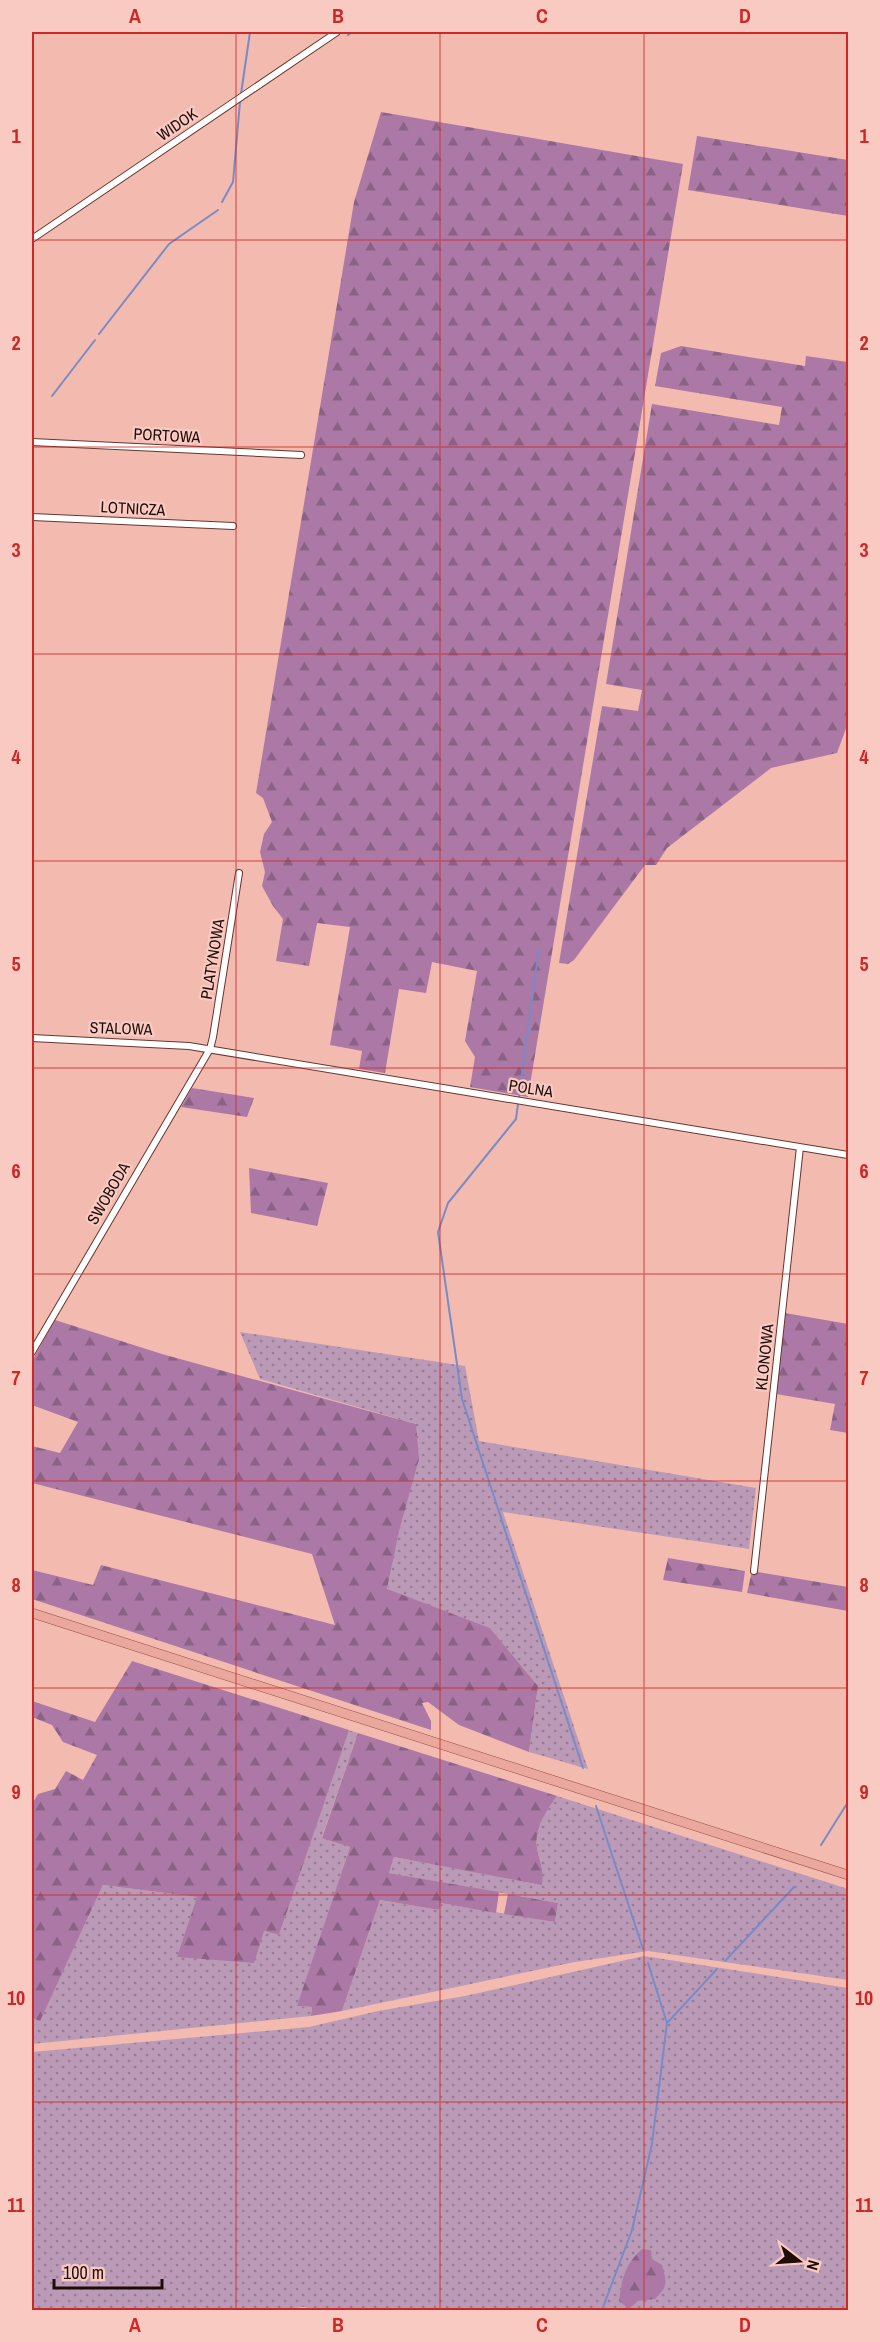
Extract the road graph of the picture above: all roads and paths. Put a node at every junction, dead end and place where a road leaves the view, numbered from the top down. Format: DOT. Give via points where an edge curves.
graph roads {
  1 [pos="337,32"];
  2 [pos="32,239"];
  3 [pos="32,442"];
  4 [pos="301,454"];
  5 [pos="32,517"];
  6 [pos="233,526"];
  7 [pos="239,873"];
  8 [pos="32,1038"];
  9 [pos="210,1049"];
  10 [pos="800,1147"];
  11 [pos="849,1155"];
  12 [pos="32,1352"];
  13 [pos="754,1571"];
  14 [pos="32,1613"];
  15 [pos="849,1875"];
  1 -- 2 [label="street, WIDOK"];
  3 -- 4 [label="street, PORTOWA"];
  5 -- 6 [label="street, LOTNICZA"];
  7 -- 9 [label="street, PLATYNOWA"];
  8 -- 9 [label="street, STALOWA"];
  9 -- 10 [label="street, POLNA"];
  9 -- 12 [label="street, SWOBODA"];
  10 -- 11 [label="street, POLNA"];
  10 -- 13 [label="street, KLONOWA"];
  14 -- 15 [label="main road"];
}
